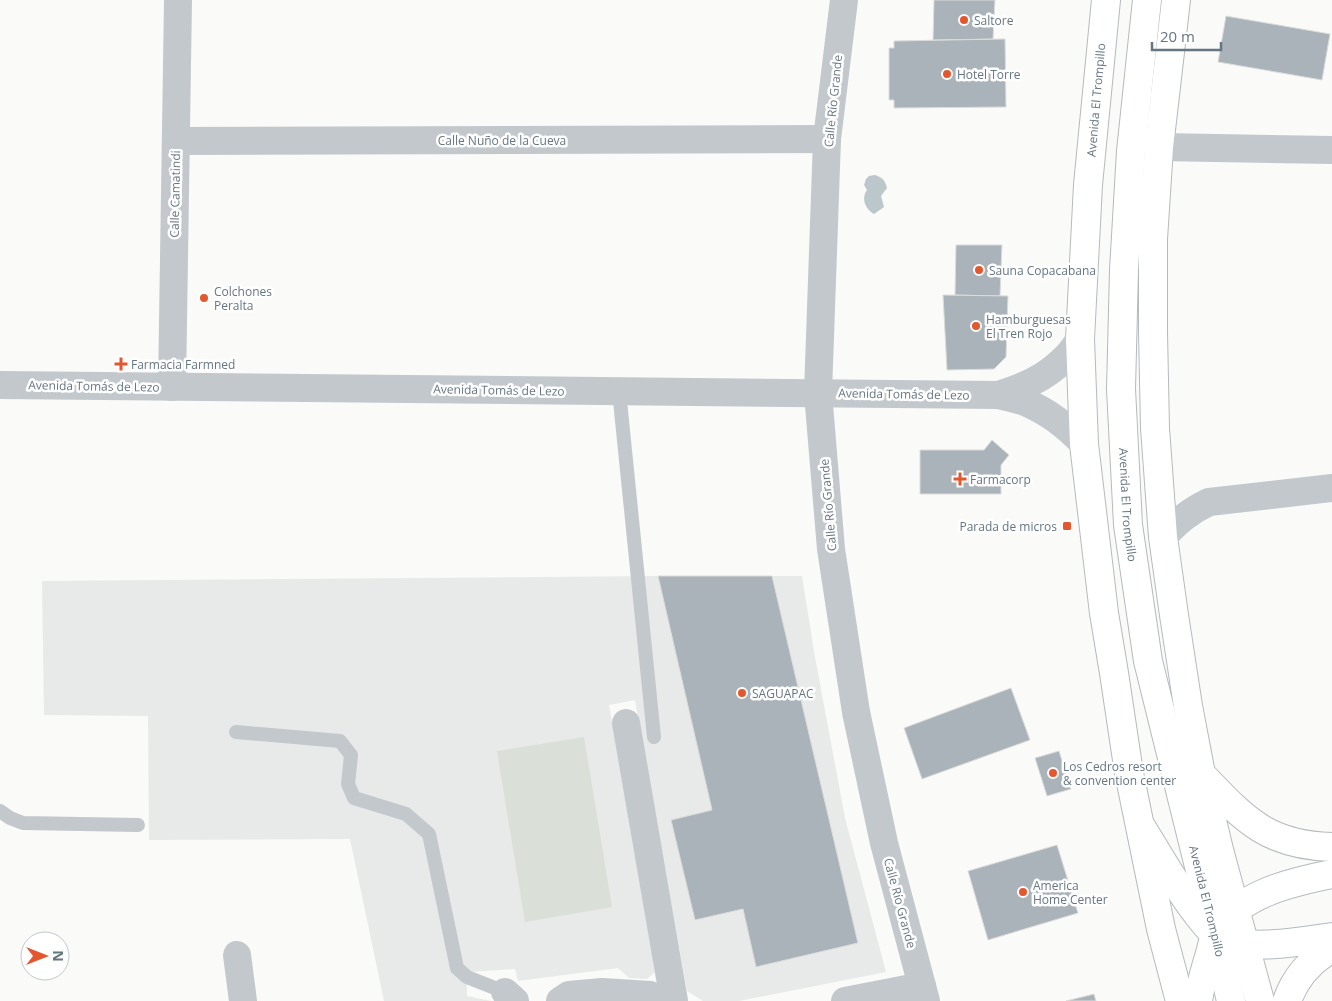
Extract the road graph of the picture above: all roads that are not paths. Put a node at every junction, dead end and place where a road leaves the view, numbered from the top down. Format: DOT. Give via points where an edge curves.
graph roads {
  1 [pos="178,0"];
  2 [pos="844,0"];
  3 [pos="1106,0"];
  4 [pos="1147,0"];
  5 [pos="1176,0"];
  6 [pos="828,139"];
  7 [pos="176,141"];
  8 [pos="1160,147"];
  9 [pos="1332,150"];
  10 [pos="1080,338"];
  11 [pos="0,385"];
  12 [pos="172,387"];
  13 [pos="619,391"];
  14 [pos="818,393"];
  15 [pos="998,395"];
  16 [pos="1084,444"];
  17 [pos="1332,488"];
  18 [pos="1163,537"];
  19 [pos="626,722"];
  20 [pos="236,732"];
  21 [pos="1165,732"];
  22 [pos="654,738"];
  23 [pos="1201,774"];
  24 [pos="0,811"];
  25 [pos="1140,824"];
  26 [pos="138,825"];
  27 [pos="1332,847"];
  28 [pos="1332,874"];
  29 [pos="1236,911"];
  30 [pos="1216,935"];
  31 [pos="1332,937"];
  32 [pos="1244,943"];
  33 [pos="1332,948"];
  34 [pos="237,954"];
  35 [pos="924,993"];
  36 [pos="510,997"];
  37 [pos="243,1001"];
  38 [pos="560,1001"];
  39 [pos="664,1001"];
  40 [pos="674,1001"];
  41 [pos="845,1001"];
  42 [pos="1180,1001"];
  43 [pos="1198,1001"];
  44 [pos="1231,1001"];
  45 [pos="1260,1001"];
  46 [pos="1287,1001"];
  1 -- 7 [label="street, Calle Camatindi"];
  2 -- 6 [label="street, Calle Río Grande"];
  3 -- 10 [label="main road, Avenida El Trompillo" via="1088,185"];
  4 -- 21 [label="main road, Avenida El Trompillo" via="1131,161 1121,389 1128,525 1148,660"];
  5 -- 8 [label="main road, Avenida El Trompillo"];
  6 -- 7 [label="street, Calle Nuño de la Cueva"];
  6 -- 14 [label="street, Calle Río Grande"];
  7 -- 12 [label="street, Calle Camatindi"];
  8 -- 9 [label="street"];
  8 -- 18 [label="main road, Avenida El Trompillo" via="1153,239 1153,332 1155,428"];
  10 -- 15 [label="street, Avenida Tomás de Lezo" via="1065,359 1045,375"];
  10 -- 16 [label="main road, Avenida El Trompillo"];
  11 -- 12 [label="street, Avenida Tomás de Lezo"];
  12 -- 13 [label="street, Avenida Tomás de Lezo"];
  13 -- 14 [label="street, Avenida Tomás de Lezo"];
  13 -- 22 [label="lane"];
  14 -- 15 [label="street, Avenida Tomás de Lezo"];
  14 -- 35 [label="street, Calle Río Grande" via="831,549 856,712 884,843"];
  15 -- 16 [label="street, Avenida Tomás de Lezo" via="1023,401 1046,412 1067,426"];
  16 -- 25 [label="main road, Avenida El Trompillo" via="1104,614"];
  17 -- 18 [label="street" via="1209,502 1179,520"];
  18 -- 23 [label="main road, Avenida El Trompillo"];
  19 -- 40 [label="street"];
  20 -- 36 [label="lane" via="340,741 351,755 348,784 354,798 406,814 429,834 457,968 467,978"];
  21 -- 23 [label="main road"];
  21 -- 30 [label="main road, Avenida El Trompillo"];
  23 -- 27 [label="main road" via="1236,810 1271,835 1312,846"];
  23 -- 29 [label="main road, Avenida El Trompillo"];
  24 -- 26 [label="lane" via="23,823"];
  25 -- 30 [label="main road" via="1182,895"];
  25 -- 42 [label="main road, Avenida El Trompillo" via="1161,929"];
  28 -- 29 [label="main road" via="1281,886 1250,900"];
  29 -- 30 [label="main road"];
  29 -- 32 [label="main road, Avenida El Trompillo"];
  30 -- 32 [label="main road"];
  30 -- 43 [label="main road"];
  30 -- 44 [label="main road, Avenida El Trompillo"];
  31 -- 32 [label="main road" via="1293,943"];
  32 -- 45 [label="main road, Avenida El Trompillo"];
  33 -- 46 [label="main road" via="1319,955 1300,974"];
  34 -- 37 [label="street"];
  35 -- 41 [label="street"];
  38 -- 39 [label="street" via="569,995 602,992 650,995"];
}
